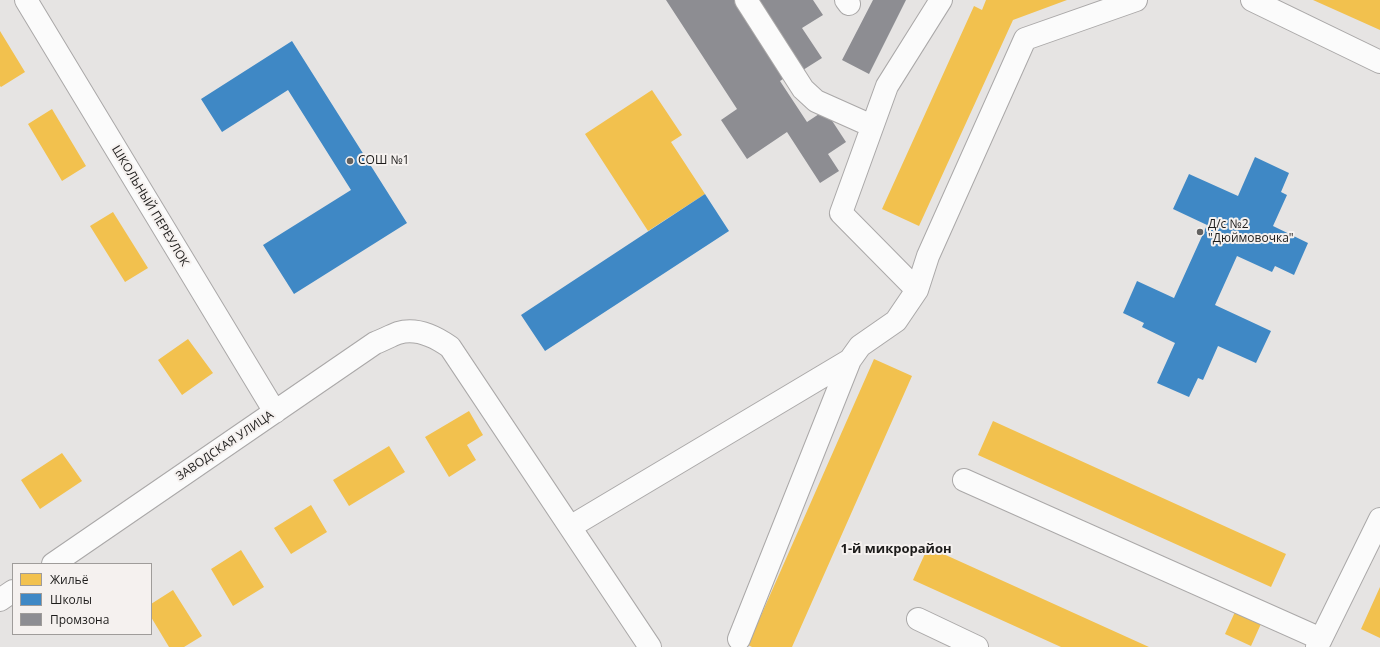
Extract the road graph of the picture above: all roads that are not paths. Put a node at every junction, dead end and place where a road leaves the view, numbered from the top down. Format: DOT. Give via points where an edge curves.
graph roads {
  1 [pos="26,0"];
  2 [pos="746,0"];
  3 [pos="941,0"];
  4 [pos="1136,0"];
  5 [pos="1252,0"];
  6 [pos="1380,62"];
  7 [pos="872,126"];
  8 [pos="918,290"];
  9 [pos="850,360"];
  10 [pos="275,412"];
  11 [pos="964,480"];
  12 [pos="1380,519"];
  13 [pos="570,527"];
  14 [pos="54,563"];
  15 [pos="12,592"];
  16 [pos="0,600"];
  17 [pos="918,619"];
  18 [pos="739,639"];
  19 [pos="1319,643"];
  20 [pos="650,647"];
  21 [pos="976,647"];
  1 -- 10 [label="street, ШКОЛЬНЫЙ ПЕРЕУЛОК"];
  2 -- 7 [label="street" via="803,89 816,101"];
  3 -- 7 [label="street" via="887,86"];
  4 -- 8 [label="street" via="1025,39 928,256"];
  5 -- 6 [label="street"];
  7 -- 8 [label="street" via="841,213"];
  8 -- 9 [label="street" via="896,321 860,346"];
  9 -- 13 [label="street"];
  9 -- 18 [label="street"];
  10 -- 13 [label="street, ЗАВОДСКАЯ УЛИЦА" via="375,343 399,333 418,332 437,338 450,348"];
  10 -- 14 [label="street, ЗАВОДСКАЯ УЛИЦА"];
  11 -- 19 [label="street"];
  12 -- 19 [label="street"];
  13 -- 20 [label="street"];
  15 -- 16 [label="street"];
  17 -- 21 [label="street"];
}
